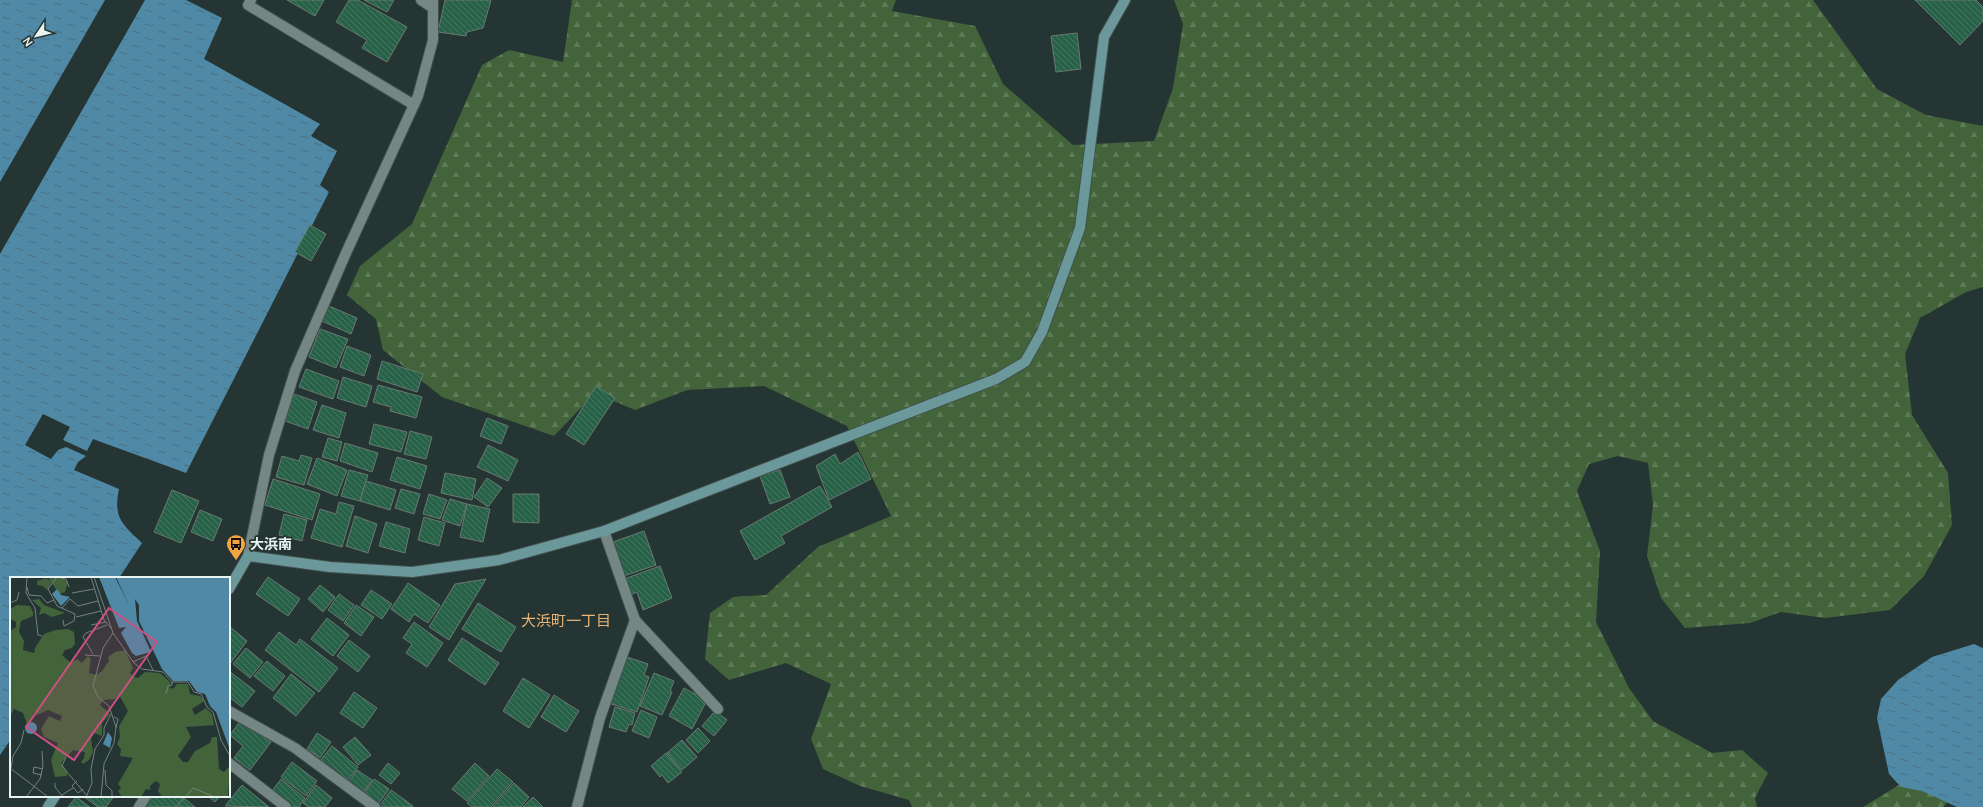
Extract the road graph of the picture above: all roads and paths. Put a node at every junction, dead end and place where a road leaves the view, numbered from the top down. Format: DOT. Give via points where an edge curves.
graph roads {
  1 [pos="251,0"];
  2 [pos="421,0"];
  3 [pos="1125,0"];
  4 [pos="433,4"];
  5 [pos="414,105"];
  6 [pos="604,531"];
  7 [pos="248,556"];
  8 [pos="230,587"];
  9 [pos="635,620"];
  10 [pos="718,709"];
  11 [pos="230,712"];
  12 [pos="230,764"];
  13 [pos="54,797"];
  14 [pos="145,797"];
  15 [pos="48,807"];
  16 [pos="139,807"];
  17 [pos="286,807"];
  18 [pos="375,807"];
  19 [pos="577,807"];
  1 -- 5 [label="street" via="248,5"];
  2 -- 4 [label="street"];
  3 -- 6 [label="street" via="1104,37 1080,228 1042,332 1025,362 996,379"];
  4 -- 5 [label="street" via="432,40"];
  5 -- 7 [label="street" via="295,371 269,454"];
  6 -- 7 [label="street" via="499,560 412,572 330,567"];
  6 -- 9 [label="street"];
  7 -- 8 [label="street"];
  9 -- 10 [label="street"];
  9 -- 19 [label="street" via="600,718"];
  11 -- 18 [label="street" via="295,748"];
  12 -- 17 [label="street"];
  13 -- 15 [label="street"];
  14 -- 16 [label="street"];
}
